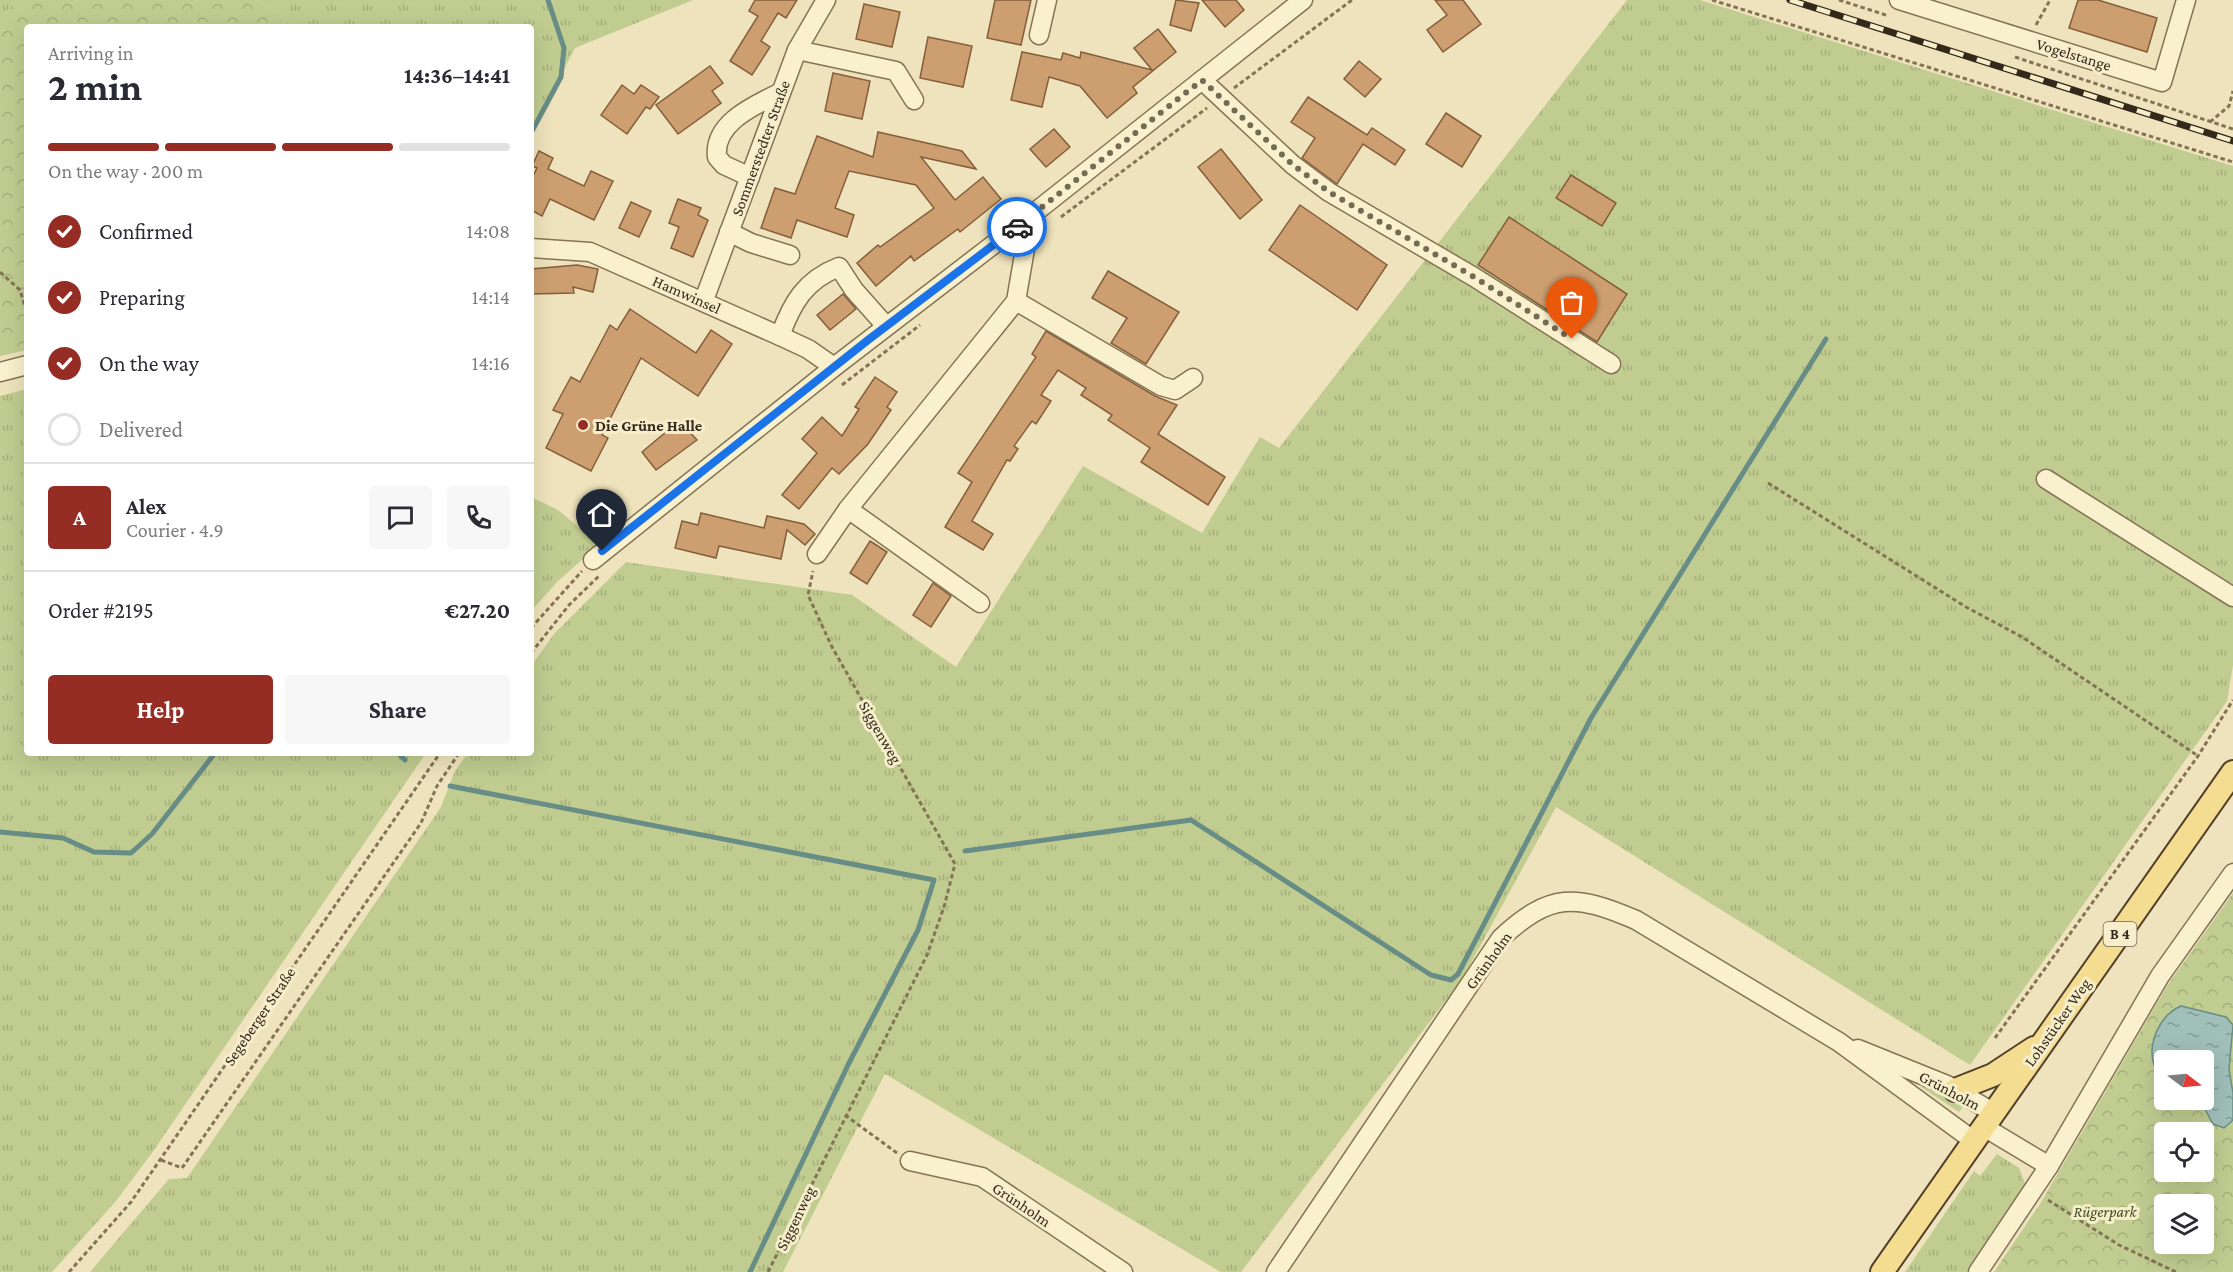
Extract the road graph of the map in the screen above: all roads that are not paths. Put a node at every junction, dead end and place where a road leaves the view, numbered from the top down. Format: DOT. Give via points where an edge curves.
graph roads {
  1 [pos="826,0"];
  2 [pos="1047,0"];
  3 [pos="1303,0"];
  4 [pos="2186,0"];
  5 [pos="1900,5"];
  6 [pos="1039,35"];
  7 [pos="797,50"];
  8 [pos="1202,80"];
  9 [pos="781,92"];
  10 [pos="914,100"];
  11 [pos="750,177"];
  12 [pos="1024,221"];
  13 [pos="729,232"];
  14 [pos="534,248"];
  15 [pos="790,255"];
  16 [pos="704,300"];
  17 [pos="1016,301"];
  18 [pos="886,326"];
  19 [pos="780,336"];
  20 [pos="1611,364"];
  21 [pos="24,366"];
  22 [pos="834,367"];
  23 [pos="0,372"];
  24 [pos="1192,378"];
  25 [pos="2046,479"];
  26 [pos="848,508"];
  27 [pos="817,554"];
  28 [pos="598,567"];
  29 [pos="2233,597"];
  30 [pos="980,603"];
  31 [pos="2233,772"];
  32 [pos="2233,873"];
  33 [pos="2045,1040"];
  34 [pos="1839,1042"];
  35 [pos="1955,1090"];
  36 [pos="1984,1127"];
  37 [pos="910,1161"];
  38 [pos="2049,1166"];
  39 [pos="1123,1272"];
  40 [pos="1276,1272"];
  41 [pos="1882,1272"];
  42 [pos="1978,1272"];
  1 -- 7 [label="street, Sommerstedter Straße"];
  2 -- 6 [label="street"];
  3 -- 8 [label="street"];
  4 -- 5 [label="street, Vogelstange" via="2162,82"];
  7 -- 9 [label="street, Sommerstedter Straße"];
  7 -- 10 [label="street" via="896,71"];
  8 -- 12 [label="street"];
  8 -- 20 [label="street" via="1293,165 1329,192"];
  9 -- 11 [label="street, Sommerstedter Straße"];
  9 -- 11 [label="street" via="731,122 717,142 717,157 724,165"];
  11 -- 13 [label="street, Sommerstedter Straße"];
  12 -- 17 [label="street" via="1026,243"];
  12 -- 18 [label="street"];
  13 -- 15 [label="street"];
  13 -- 16 [label="street, Sommerstedter Straße"];
  14 -- 16 [label="street, Hamwinsel" via="590,252"];
  16 -- 19 [label="street, Hamwinsel"];
  17 -- 24 [label="street" via="1161,386 1175,390"];
  17 -- 26 [label="street"];
  18 -- 19 [label="street" via="839,267 816,277 803,290"];
  18 -- 22 [label="street"];
  19 -- 22 [label="street, Hamwinsel"];
  21 -- 23 [label="street"];
  22 -- 28 [label="street"];
  25 -- 29 [label="street"];
  26 -- 27 [label="street"];
  26 -- 30 [label="street"];
  31 -- 33 [label="main road, Lohstücker Weg / B 4"];
  32 -- 38 [label="street" via="2160,976"];
  33 -- 35 [label="main road" via="1993,1075"];
  33 -- 36 [label="main road, Lohstücker Weg / B 4"];
  34 -- 35 [label="street, Grünholm"];
  34 -- 36 [label="street, Grünholm"];
  34 -- 40 [label="street, Grünholm" via="1636,920 1583,902 1546,905 1525,915 1501,938"];
  35 -- 36 [label="street, Grünholm"];
  36 -- 38 [label="street"];
  36 -- 41 [label="main road, Lohstücker Weg / B 4"];
  37 -- 39 [label="street, Grünholm" via="982,1177"];
  38 -- 42 [label="street"];
}
